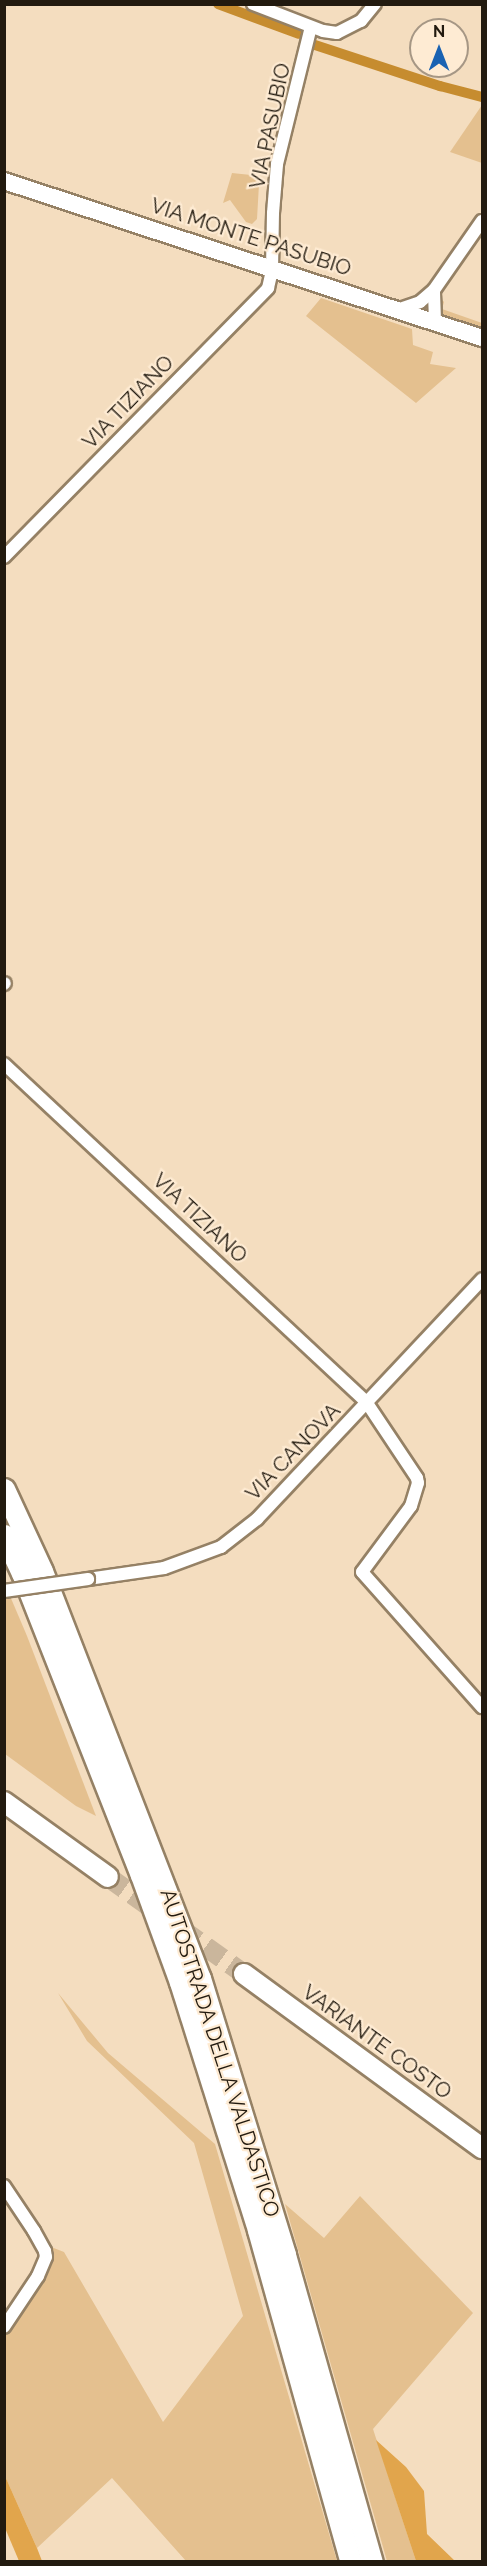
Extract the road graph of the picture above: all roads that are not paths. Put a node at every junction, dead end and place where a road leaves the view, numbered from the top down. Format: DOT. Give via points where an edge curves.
graph roads {
  1 [pos="253,4"];
  2 [pos="375,4"];
  3 [pos="311,27"];
  4 [pos="4,181"];
  5 [pos="483,221"];
  6 [pos="272,270"];
  7 [pos="434,290"];
  8 [pos="400,309"];
  9 [pos="435,321"];
  10 [pos="483,338"];
  11 [pos="4,557"];
  12 [pos="4,1064"];
  13 [pos="483,1279"];
  14 [pos="367,1403"];
  15 [pos="4,1490"];
  16 [pos="4,1535"];
  17 [pos="4,1591"];
  18 [pos="483,1707"];
  19 [pos="4,1802"];
  20 [pos="108,1877"];
  21 [pos="244,1974"];
  22 [pos="483,2148"];
  23 [pos="4,2186"];
  24 [pos="4,2327"];
  25 [pos="351,2562"];
  26 [pos="372,2562"];
  1 -- 3 [label="street"];
  2 -- 3 [label="street" via="362,21 349,29 337,33"];
  3 -- 6 [label="street, VIA PASUBIO" via="277,164"];
  4 -- 6 [label="main road, VIA MONTE PASUBIO"];
  5 -- 7 [label="street"];
  6 -- 8 [label="main road, VIA MONTE PASUBIO"];
  6 -- 11 [label="street, VIA TIZIANO" via="268,288"];
  7 -- 8 [label="street" via="420,302"];
  7 -- 9 [label="street"];
  8 -- 9 [label="main road, VIA MONTE PASUBIO"];
  9 -- 10 [label="main road, VIA MONTE PASUBIO"];
  12 -- 14 [label="street, VIA TIZIANO"];
  13 -- 14 [label="street, VIA CANOVA"];
  14 -- 17 [label="street, VIA CANOVA, bridge" via="257,1519 221,1547 164,1568"];
  14 -- 18 [label="street, VIA TIZIANO" via="418,1483 411,1506 362,1572"];
  15 -- 26 [label="highway, AUTOSTRADA DELLA VALDASTICO" via="46,1582 200,1978 285,2255"];
  16 -- 25 [label="highway, AUTOSTRADA DELLA VALDASTICO" via="180,1982 258,2230"];
  19 -- 20 [label="highway"];
  21 -- 22 [label="highway, VARIANTE COSTO"];
  23 -- 24 [label="street" via="46,2257"];
}
